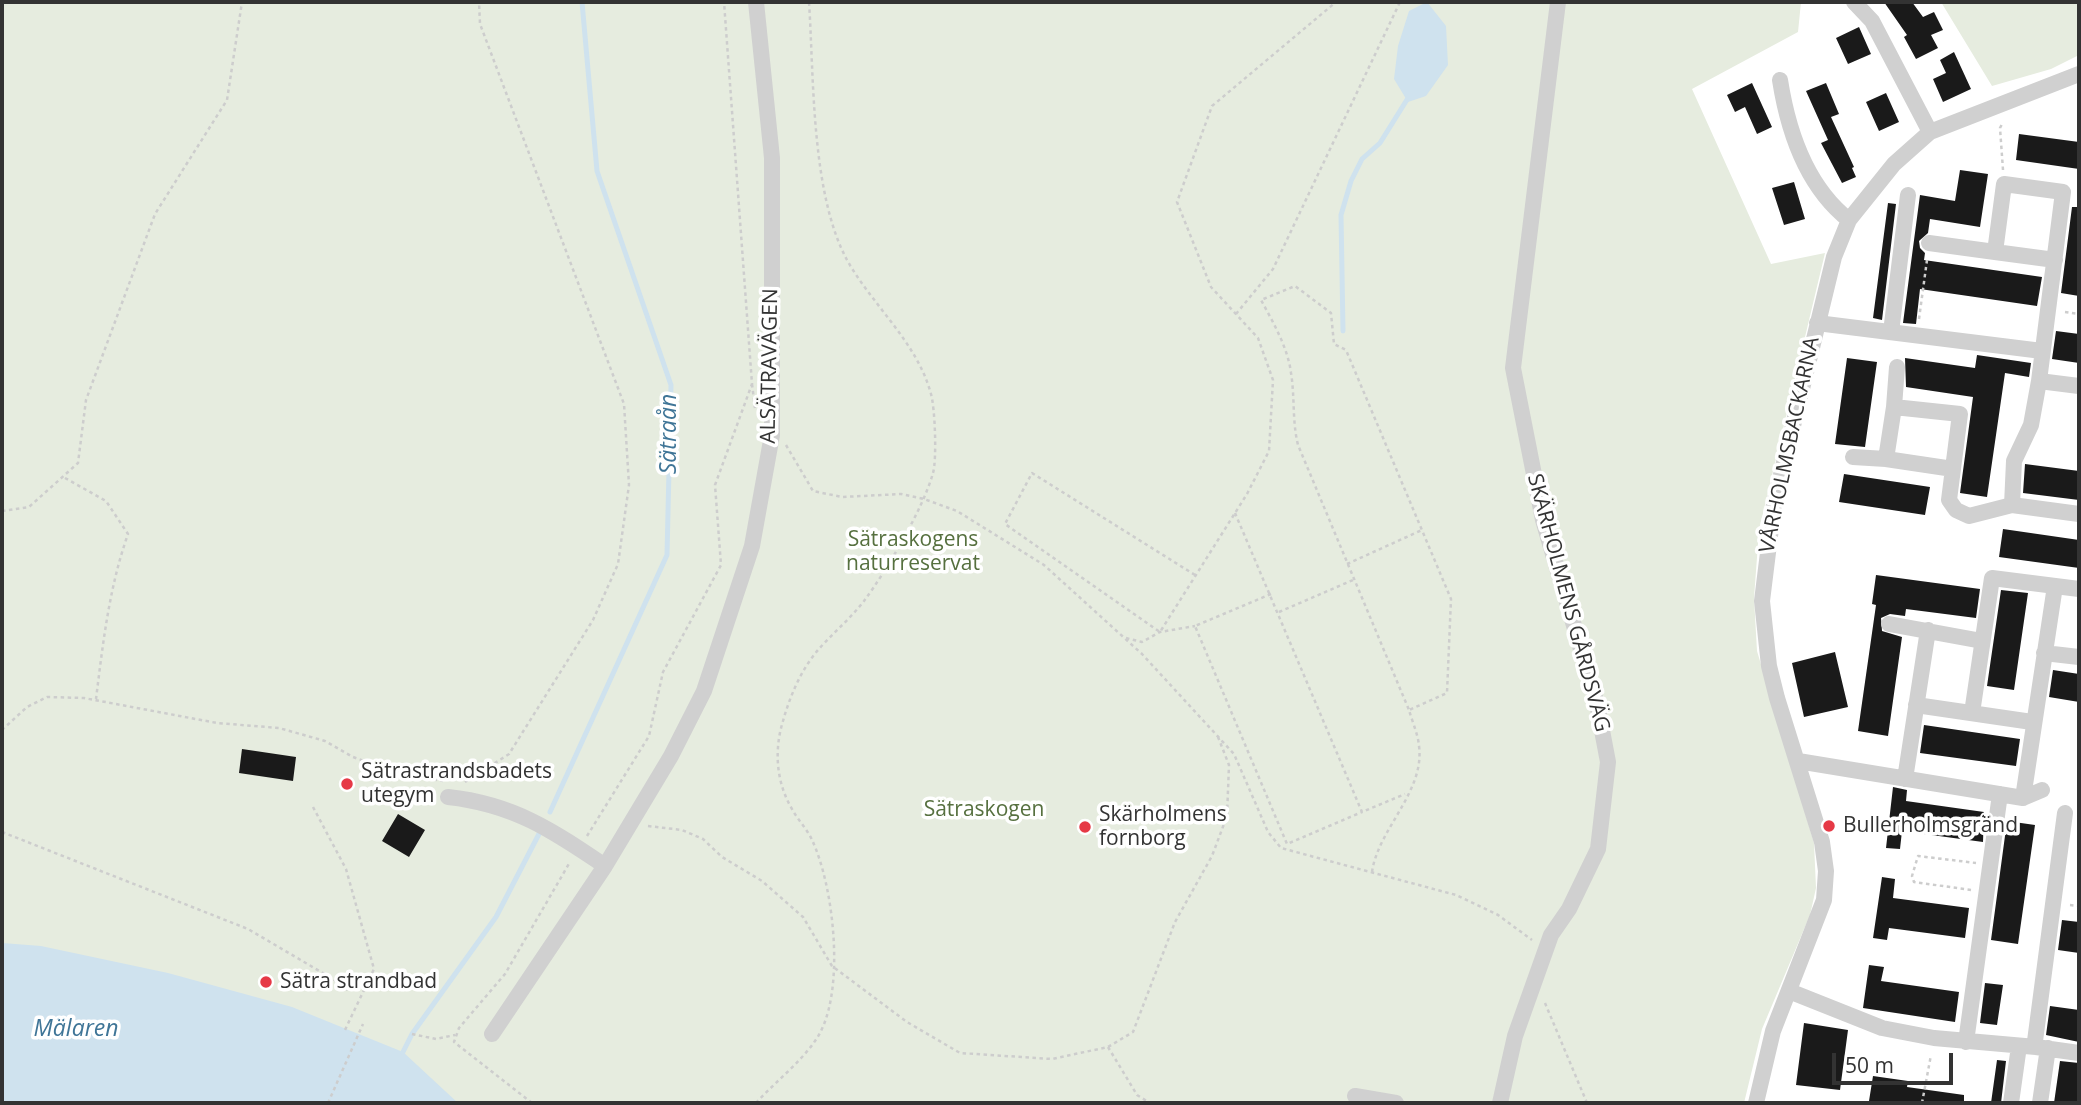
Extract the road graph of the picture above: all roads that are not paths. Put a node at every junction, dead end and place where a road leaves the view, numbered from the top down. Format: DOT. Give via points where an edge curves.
graph roads {
  1 [pos="756,2"];
  2 [pos="1558,2"];
  3 [pos="1854,2"];
  4 [pos="2079,74"];
  5 [pos="1780,80"];
  6 [pos="1930,132"];
  7 [pos="2071,193"];
  8 [pos="1908,195"];
  9 [pos="1849,220"];
  10 [pos="1929,243"];
  11 [pos="1995,252"];
  12 [pos="2054,260"];
  13 [pos="1817,323"];
  14 [pos="1891,332"];
  15 [pos="2042,351"];
  16 [pos="1897,367"];
  17 [pos="2039,381"];
  18 [pos="2079,386"];
  19 [pos="1894,407"];
  20 [pos="1853,457"];
  21 [pos="1886,459"];
  22 [pos="1953,469"];
  23 [pos="2012,505"];
  24 [pos="2079,514"];
  25 [pos="2054,586"];
  26 [pos="2079,589"];
  27 [pos="1889,624"];
  28 [pos="1928,630"];
  29 [pos="1982,640"];
  30 [pos="2044,653"];
  31 [pos="2079,657"];
  32 [pos="1916,705"];
  33 [pos="1972,713"];
  34 [pos="2032,722"];
  35 [pos="1798,761"];
  36 [pos="1905,779"];
  37 [pos="449,790"];
  38 [pos="2042,790"];
  39 [pos="2000,794"];
  40 [pos="2023,798"];
  41 [pos="2065,813"];
  42 [pos="605,866"];
  43 [pos="1789,991"];
  44 [pos="492,1034"];
  45 [pos="1966,1042"];
  46 [pos="2019,1046"];
  47 [pos="2042,1048"];
  48 [pos="2079,1053"];
  49 [pos="1355,1096"];
  50 [pos="1396,1103"];
  51 [pos="1500,1103"];
  52 [pos="1756,1103"];
  53 [pos="2011,1103"];
  54 [pos="2040,1103"];
  1 -- 42 [label="street, ALSÄTRAVÄGEN" via="772,158 772,435 752,546 704,691"];
  2 -- 51 [label="street, SKÄRHOLMENS GÅRDSVÄG" via="1513,368 1543,520 1597,704 1608,762 1598,849 1545,951 1515,1036"];
  3 -- 6 [label="street" via="1872,21"];
  4 -- 6 [label="street, VÅRHOLMSBACKARNA"];
  5 -- 9 [label="street" via="1785,113 1815,185"];
  6 -- 9 [label="street, VÅRHOLMSBACKARNA" via="1894,164"];
  7 -- 11 [label="street" via="2004,184"];
  7 -- 12 [label="street"];
  8 -- 14 [label="street"];
  9 -- 13 [label="street, VÅRHOLMSBACKARNA"];
  10 -- 11 [label="street"];
  11 -- 12 [label="street"];
  12 -- 15 [label="street"];
  13 -- 14 [label="street"];
  13 -- 35 [label="street, VÅRHOLMSBACKARNA" via="1774,504 1763,580 1769,666"];
  14 -- 15 [label="street"];
  15 -- 17 [label="street"];
  16 -- 19 [label="street"];
  17 -- 18 [label="street"];
  17 -- 23 [label="street" via="2031,425 2014,461"];
  19 -- 21 [label="street"];
  19 -- 22 [label="street" via="1960,414"];
  20 -- 21 [label="street"];
  21 -- 22 [label="street"];
  22 -- 23 [label="street" via="1949,499 1956,510 1969,516"];
  23 -- 24 [label="street"];
  25 -- 26 [label="street"];
  25 -- 29 [label="street" via="1992,578"];
  25 -- 30 [label="street"];
  27 -- 28 [label="street"];
  28 -- 29 [label="street"];
  28 -- 32 [label="street"];
  29 -- 33 [label="street"];
  30 -- 31 [label="street"];
  30 -- 34 [label="street"];
  32 -- 33 [label="street"];
  32 -- 36 [label="street"];
  33 -- 34 [label="street"];
  34 -- 40 [label="street"];
  35 -- 36 [label="street"];
  35 -- 43 [label="street, VÅRHOLMSBACKARNA" via="1822,842 1825,900"];
  36 -- 39 [label="street"];
  37 -- 42 [label="street" via="543,825 581,845"];
  38 -- 40 [label="street"];
  39 -- 40 [label="street"];
  39 -- 45 [label="street"];
  41 -- 47 [label="street" via="2035,1035"];
  42 -- 44 [label="street, ALSÄTRAVÄGEN"];
  43 -- 45 [label="street" via="1882,1028"];
  43 -- 52 [label="street, VÅRHOLMSBACKARNA" via="1773,1031"];
  45 -- 46 [label="street"];
  46 -- 47 [label="street"];
  46 -- 53 [label="street"];
  47 -- 48 [label="street"];
  47 -- 54 [label="street"];
  49 -- 50 [label="street"];
}
